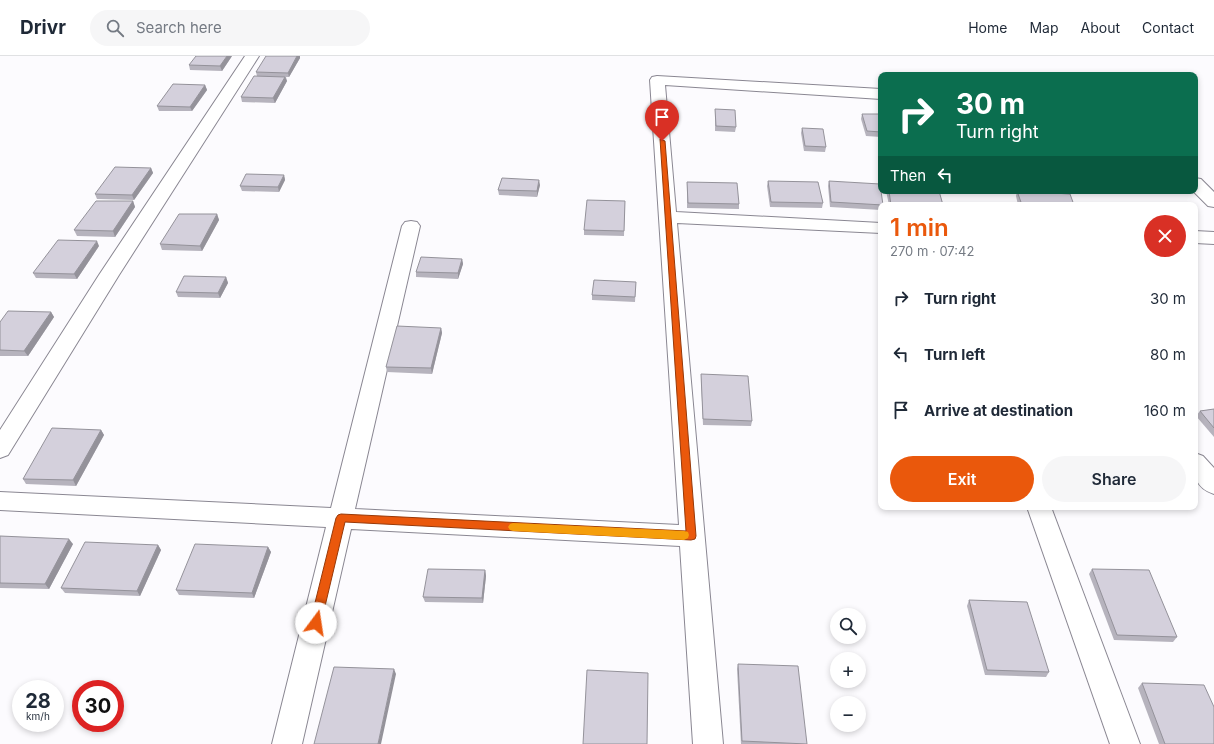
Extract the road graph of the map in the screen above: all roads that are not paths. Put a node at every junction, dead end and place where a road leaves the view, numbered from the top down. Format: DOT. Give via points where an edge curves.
graph roads {
  1 [pos="252,56"];
  2 [pos="878,94"];
  3 [pos="1198,186"];
  4 [pos="1214,202"];
  5 [pos="668,217"];
  6 [pos="411,226"];
  7 [pos="878,228"];
  8 [pos="1198,237"];
  9 [pos="1214,238"];
  10 [pos="0,449"];
  11 [pos="1198,466"];
  12 [pos="1214,485"];
  13 [pos="0,501"];
  14 [pos="1040,510"];
  15 [pos="341,518"];
  16 [pos="691,536"];
  17 [pos="286,744"];
  18 [pos="708,744"];
  19 [pos="1125,744"];
  1 -- 10 [label="street" via="109,274"];
  2 -- 5 [label="street" via="657,80"];
  3 -- 4 [label="street"];
  5 -- 7 [label="street"];
  5 -- 16 [label="street"];
  6 -- 15 [label="street"];
  8 -- 9 [label="street"];
  11 -- 12 [label="street"];
  13 -- 15 [label="street"];
  14 -- 19 [label="street"];
  15 -- 16 [label="street"];
  15 -- 17 [label="street"];
  16 -- 18 [label="street"];
}
